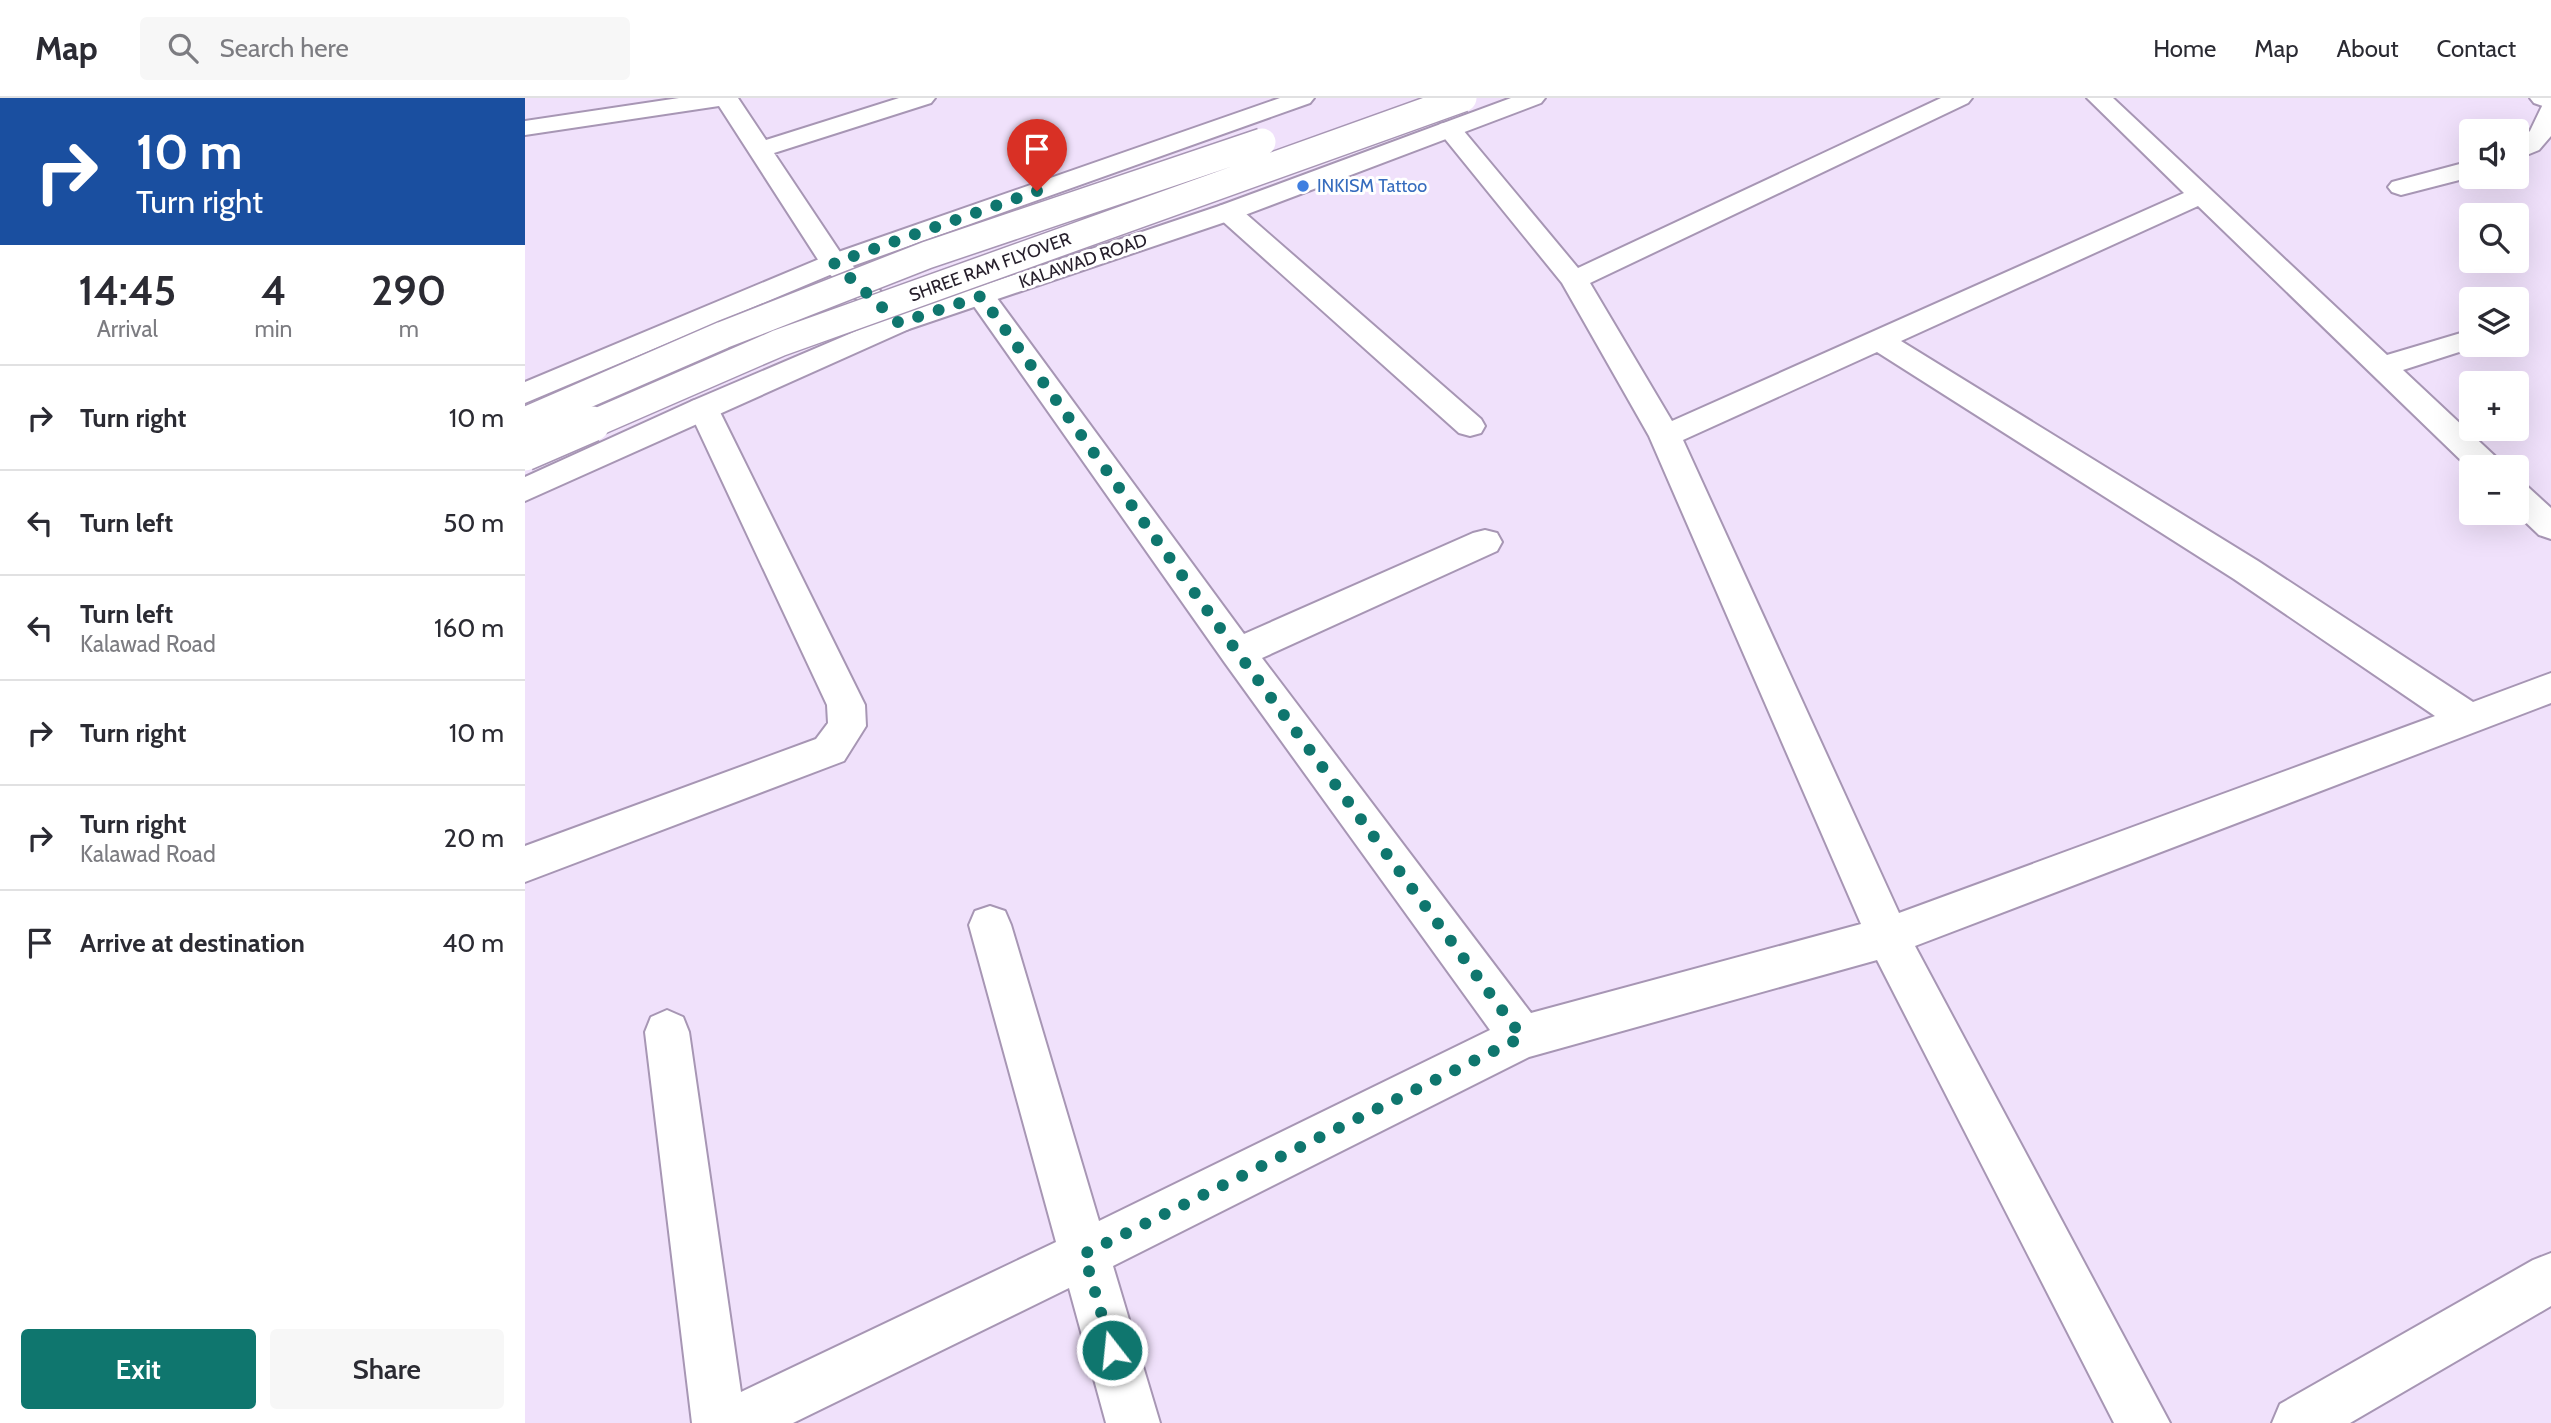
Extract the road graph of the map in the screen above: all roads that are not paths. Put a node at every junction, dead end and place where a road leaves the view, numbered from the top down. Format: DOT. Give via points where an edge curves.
graph roads {
  1 [pos="726,98"];
  2 [pos="923,98"];
  3 [pos="1302,98"];
  4 [pos="1389,98"];
  5 [pos="1533,98"];
  6 [pos="1960,98"];
  7 [pos="2099,98"];
  8 [pos="2542,98"];
  9 [pos="2551,102"];
  10 [pos="2551,109"];
  11 [pos="1456,114"];
  12 [pos="1332,118"];
  13 [pos="525,128"];
  14 [pos="1280,135"];
  15 [pos="2529,147"];
  16 [pos="759,150"];
  17 [pos="2459,172"];
  18 [pos="2401,187"];
  19 [pos="2202,195"];
  20 [pos="1228,212"];
  21 [pos="834,263"];
  22 [pos="1574,280"];
  23 [pos="981,296"];
  24 [pos="899,323"];
  25 [pos="1879,340"];
  26 [pos="2459,343"];
  27 [pos="2381,367"];
  28 [pos="525,393"];
  29 [pos="703,408"];
  30 [pos="525,421"];
  31 [pos="1470,426"];
  32 [pos="1665,436"];
  33 [pos="525,453"];
  34 [pos="2474,455"];
  35 [pos="525,490"];
  36 [pos="2529,506"];
  37 [pos="2551,527"];
  38 [pos="1485,541"];
  39 [pos="1238,653"];
  40 [pos="2551,688"];
  41 [pos="2471,720"];
  42 [pos="525,864"];
  43 [pos="990,925"];
  44 [pos="1888,937"];
  45 [pos="667,1032"];
  46 [pos="1522,1037"];
  47 [pos="1084,1254"];
  48 [pos="2551,1278"];
  49 [pos="719,1423"];
  50 [pos="736,1423"];
  51 [pos="1133,1423"];
  52 [pos="2143,1423"];
  53 [pos="2299,1423"];
  1 -- 13 [label="street"];
  1 -- 16 [label="street"];
  2 -- 16 [label="street"];
  3 -- 21 [label="street"];
  4 -- 12 [label="street"];
  5 -- 11 [label="street, KALAWAD ROAD"];
  6 -- 22 [label="street"];
  7 -- 19 [label="street"];
  8 -- 9 [label="street"];
  10 -- 15 [label="street" via="2545,131"];
  11 -- 20 [label="street, KALAWAD ROAD"];
  11 -- 22 [label="street"];
  11 -- 33 [label="street, SHREE RAM FLYOVER, bridge" via="779,343"];
  14 -- 30 [label="street, SHREE RAM FLYOVER, bridge" via="927,256 723,335"];
  16 -- 21 [label="street"];
  17 -- 18 [label="street"];
  19 -- 25 [label="street"];
  19 -- 27 [label="street"];
  20 -- 23 [label="street, KALAWAD ROAD"];
  20 -- 31 [label="street"];
  21 -- 24 [label="street"];
  21 -- 28 [label="street"];
  22 -- 32 [label="street"];
  23 -- 24 [label="street, KALAWAD ROAD"];
  23 -- 39 [label="street"];
  24 -- 29 [label="street, KALAWAD ROAD"];
  25 -- 32 [label="street"];
  25 -- 41 [label="street" via="2246,570"];
  26 -- 27 [label="street"];
  27 -- 34 [label="street"];
  29 -- 35 [label="street, KALAWAD ROAD"];
  29 -- 42 [label="street" via="846,705 847,726 829,750"];
  32 -- 44 [label="street"];
  36 -- 37 [label="street"];
  38 -- 39 [label="street"];
  39 -- 46 [label="street"];
  40 -- 41 [label="street"];
  41 -- 44 [label="street"];
  43 -- 47 [label="street"];
  44 -- 46 [label="street"];
  44 -- 52 [label="street"];
  45 -- 49 [label="street"];
  46 -- 47 [label="street"];
  47 -- 50 [label="street"];
  47 -- 51 [label="street"];
  48 -- 53 [label="street"];
}
